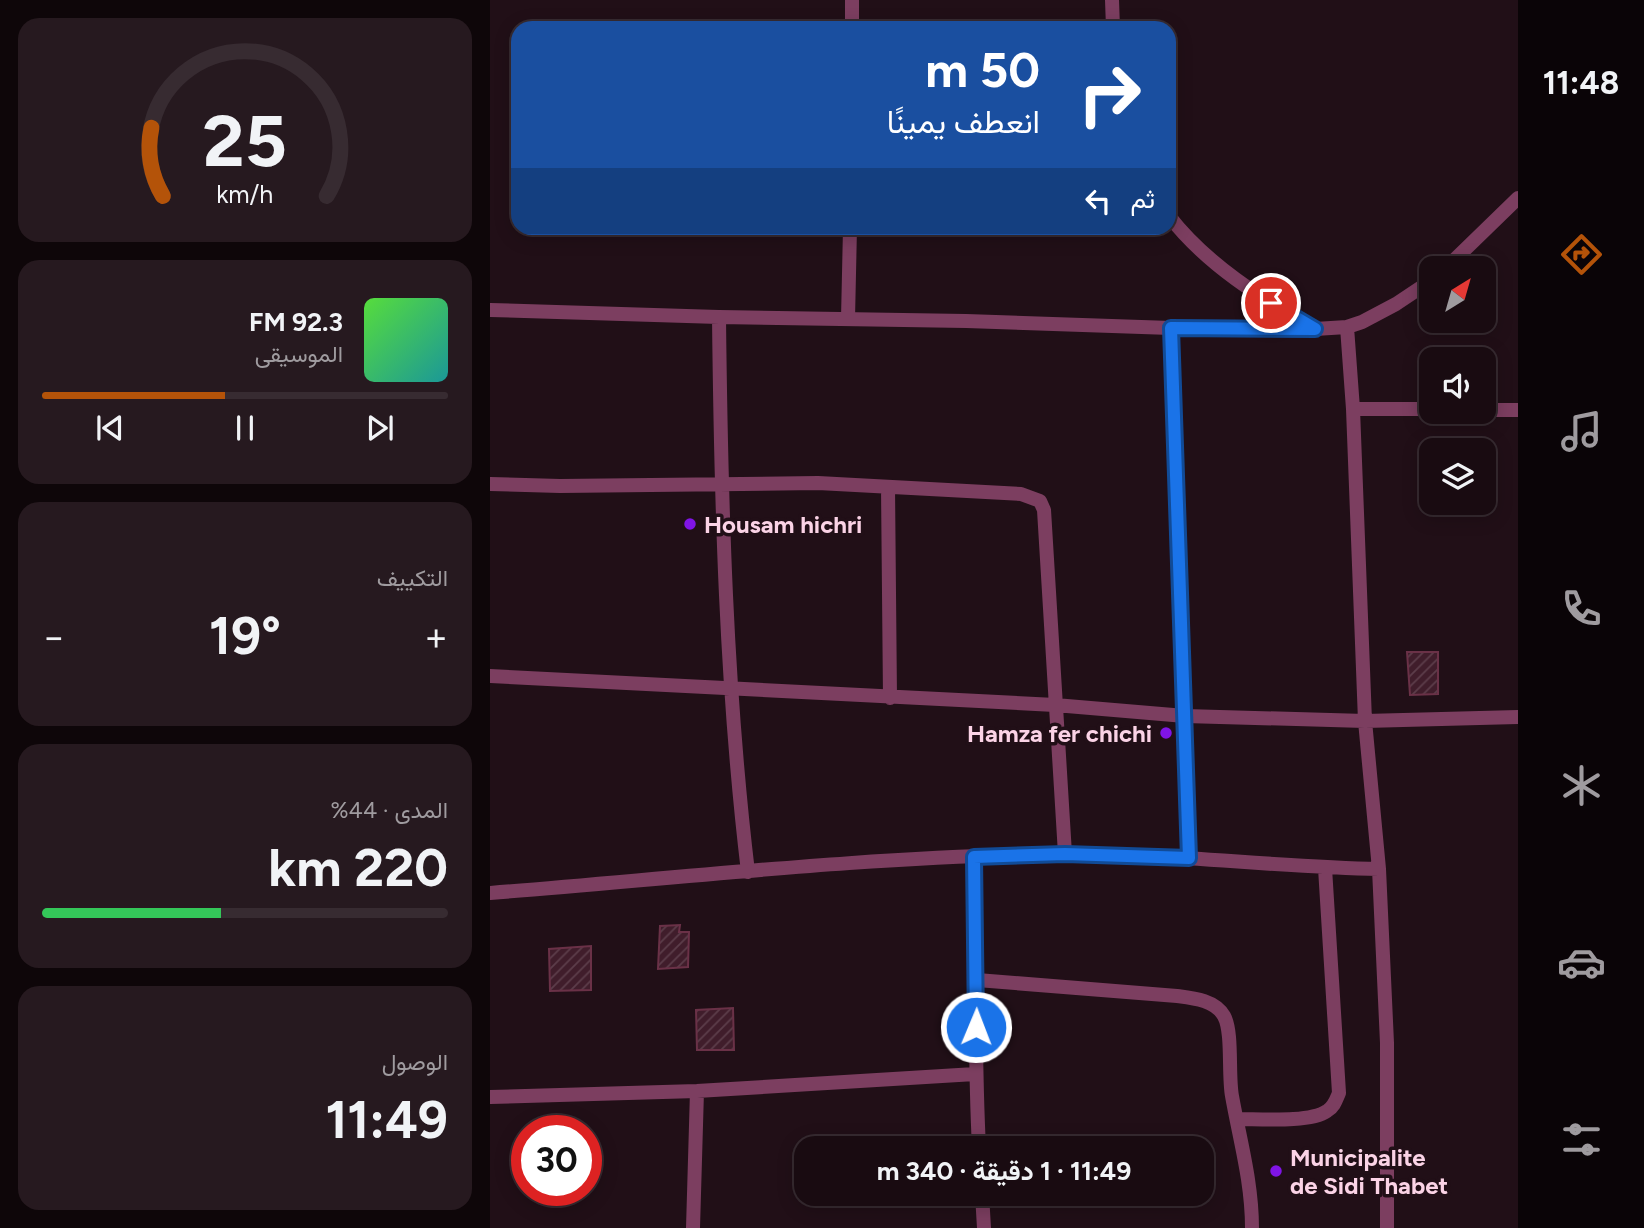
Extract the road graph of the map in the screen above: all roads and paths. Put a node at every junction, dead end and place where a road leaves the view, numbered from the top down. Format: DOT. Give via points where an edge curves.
graph roads {
  1 [pos="852,0"];
  2 [pos="1112,0"];
  3 [pos="852,21"];
  4 [pos="1113,21"];
  5 [pos="1518,198"];
  6 [pos="1176,225"];
  7 [pos="850,235"];
  8 [pos="1458,256"];
  9 [pos="1419,289"];
  10 [pos="490,310"];
  11 [pos="719,317"];
  12 [pos="848,319"];
  13 [pos="1347,327"];
  14 [pos="1171,328"];
  15 [pos="1315,329"];
  16 [pos="1353,409"];
  17 [pos="1419,409"];
  18 [pos="1496,410"];
  19 [pos="1518,410"];
  20 [pos="720,483"];
  21 [pos="490,484"];
  22 [pos="888,487"];
  23 [pos="490,676"];
  24 [pos="730,690"];
  25 [pos="890,698"];
  26 [pos="1055,705"];
  27 [pos="1185,716"];
  28 [pos="1518,717"];
  29 [pos="1365,721"];
  30 [pos="1065,854"];
  31 [pos="974,857"];
  32 [pos="1189,858"];
  33 [pos="1325,868"];
  34 [pos="1379,869"];
  35 [pos="748,872"];
  36 [pos="490,892"];
  37 [pos="977,980"];
  38 [pos="975,1074"];
  39 [pos="697,1091"];
  40 [pos="490,1097"];
  41 [pos="1238,1119"];
  42 [pos="978,1136"];
  43 [pos="983,1206"];
  44 [pos="693,1228"];
  45 [pos="984,1228"];
  46 [pos="1252,1228"];
  47 [pos="1387,1228"];
  1 -- 3 [label="street"];
  2 -- 4 [label="street"];
  5 -- 8 [label="street"];
  6 -- 15 [label="street" via="1240,283"];
  7 -- 12 [label="street"];
  9 -- 13 [label="street"];
  10 -- 11 [label="street"];
  11 -- 12 [label="street"];
  11 -- 20 [label="street"];
  12 -- 14 [label="street"];
  13 -- 15 [label="street"];
  13 -- 16 [label="street"];
  14 -- 15 [label="street"];
  14 -- 27 [label="street"];
  16 -- 17 [label="street"];
  16 -- 29 [label="street"];
  18 -- 19 [label="street"];
  20 -- 21 [label="street"];
  20 -- 22 [label="street"];
  20 -- 24 [label="street"];
  22 -- 25 [label="street"];
  22 -- 26 [label="street" via="1021,494 1040,501"];
  23 -- 24 [label="street"];
  24 -- 25 [label="street"];
  24 -- 35 [label="street"];
  25 -- 26 [label="street"];
  26 -- 27 [label="street"];
  26 -- 30 [label="street"];
  27 -- 29 [label="street"];
  27 -- 32 [label="street"];
  28 -- 29 [label="street"];
  29 -- 34 [label="street"];
  30 -- 31 [label="street"];
  30 -- 32 [label="street"];
  31 -- 35 [label="street"];
  31 -- 37 [label="street"];
  32 -- 33 [label="street"];
  33 -- 34 [label="street"];
  33 -- 41 [label="street" via="1339,1093 1325,1113"];
  34 -- 47 [label="street" via="1387,1043"];
  35 -- 36 [label="street"];
  37 -- 38 [label="street"];
  37 -- 41 [label="street" via="1207,1002 1224,1015 1228,1027 1229,1069"];
  38 -- 39 [label="street"];
  38 -- 42 [label="street"];
  39 -- 40 [label="street"];
  39 -- 44 [label="street"];
  41 -- 46 [label="street" via="1252,1199"];
  43 -- 45 [label="street"];
}
